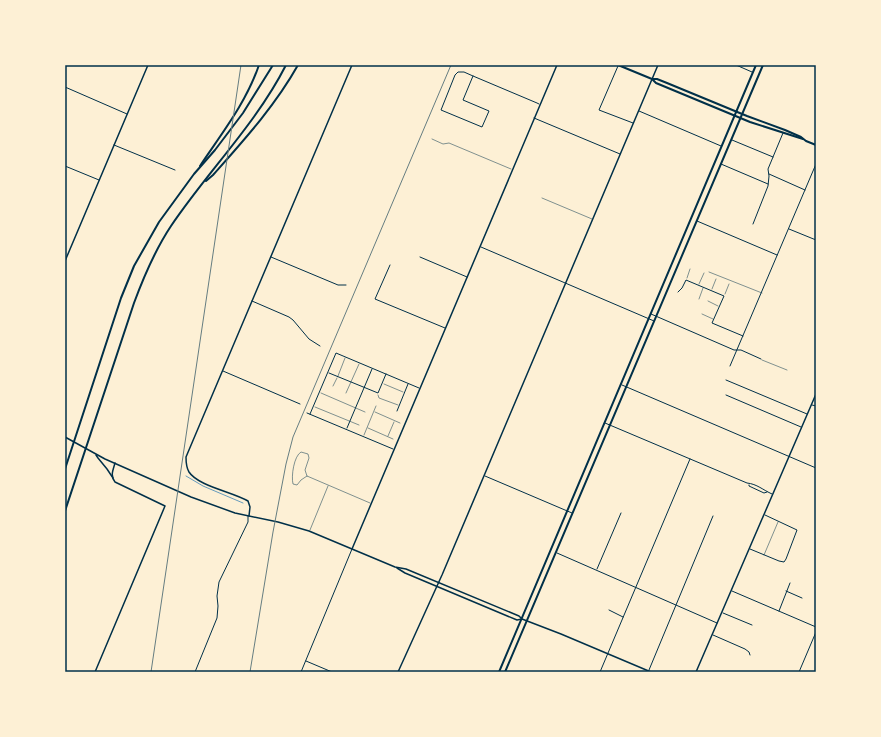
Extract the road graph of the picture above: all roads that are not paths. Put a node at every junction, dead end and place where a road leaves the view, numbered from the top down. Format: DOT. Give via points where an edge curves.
graph roads {
  1 [pos="148,65"];
  2 [pos="259,65"];
  3 [pos="274,65"];
  4 [pos="286,65"];
  5 [pos="298,65"];
  6 [pos="352,65"];
  7 [pos="557,65"];
  8 [pos="618,65"];
  9 [pos="658,65"];
  10 [pos="736,65"];
  11 [pos="756,65"];
  12 [pos="763,65"];
  13 [pos="753,72"];
  14 [pos="473,76"];
  15 [pos="652,79"];
  16 [pos="65,88"];
  17 [pos="540,104"];
  18 [pos="639,111"];
  19 [pos="737,112"];
  20 [pos="742,114"];
  21 [pos="127,115"];
  22 [pos="735,116"];
  23 [pos="534,118"];
  24 [pos="740,118"];
  25 [pos="633,124"];
  26 [pos="784,132"];
  27 [pos="432,139"];
  28 [pos="803,139"];
  29 [pos="731,140"];
  30 [pos="816,145"];
  31 [pos="114,146"];
  32 [pos="722,146"];
  33 [pos="620,155"];
  34 [pos="773,157"];
  35 [pos="721,164"];
  36 [pos="816,164"];
  37 [pos="65,166"];
  38 [pos="175,170"];
  39 [pos="512,170"];
  40 [pos="195,173"];
  41 [pos="212,174"];
  42 [pos="769,174"];
  43 [pos="99,180"];
  44 [pos="768,184"];
  45 [pos="806,190"];
  46 [pos="542,198"];
  47 [pos="593,220"];
  48 [pos="697,220"];
  49 [pos="753,224"];
  50 [pos="789,229"];
  51 [pos="816,240"];
  52 [pos="480,247"];
  53 [pos="778,255"];
  54 [pos="270,257"];
  55 [pos="420,257"];
  56 [pos="65,259"];
  57 [pos="390,265"];
  58 [pos="690,269"];
  59 [pos="709,272"];
  60 [pos="704,274"];
  61 [pos="467,277"];
  62 [pos="716,279"];
  63 [pos="686,280"];
  64 [pos="566,283"];
  65 [pos="729,284"];
  66 [pos="346,285"];
  67 [pos="699,285"];
  68 [pos="704,287"];
  69 [pos="711,290"];
  70 [pos="678,292"];
  71 [pos="762,294"];
  72 [pos="724,296"];
  73 [pos="699,299"];
  74 [pos="252,301"];
  75 [pos="708,301"];
  76 [pos="720,306"];
  77 [pos="651,314"];
  78 [pos="702,314"];
  79 [pos="657,316"];
  80 [pos="649,318"];
  81 [pos="714,319"];
  82 [pos="655,321"];
  83 [pos="445,328"];
  84 [pos="743,336"];
  85 [pos="320,346"];
  86 [pos="737,350"];
  87 [pos="346,357"];
  88 [pos="761,359"];
  89 [pos="359,362"];
  90 [pos="730,366"];
  91 [pos="372,368"];
  92 [pos="787,370"];
  93 [pos="222,371"];
  94 [pos="328,372"];
  95 [pos="386,374"];
  96 [pos="337,376"];
  97 [pos="726,380"];
  98 [pos="351,382"];
  99 [pos="382,383"];
  100 [pos="408,383"];
  101 [pos="620,385"];
  102 [pos="333,386"];
  103 [pos="626,387"];
  104 [pos="364,388"];
  105 [pos="420,388"];
  106 [pos="405,392"];
  107 [pos="320,393"];
  108 [pos="346,393"];
  109 [pos="378,393"];
  110 [pos="816,394"];
  111 [pos="726,395"];
  112 [pos="300,404"];
  113 [pos="811,404"];
  114 [pos="314,406"];
  115 [pos="376,406"];
  116 [pos="399,406"];
  117 [pos="816,406"];
  118 [pos="356,408"];
  119 [pos="397,411"];
  120 [pos="365,412"];
  121 [pos="374,412"];
  122 [pos="307,413"];
  123 [pos="310,414"];
  124 [pos="807,414"];
  125 [pos="394,420"];
  126 [pos="350,421"];
  127 [pos="400,423"];
  128 [pos="604,423"];
  129 [pos="359,425"];
  130 [pos="610,425"];
  131 [pos="367,428"];
  132 [pos="802,428"];
  133 [pos="347,429"];
  134 [pos="364,436"];
  135 [pos="387,436"];
  136 [pos="65,438"];
  137 [pos="392,439"];
  138 [pos="394,449"];
  139 [pos="96,455"];
  140 [pos="790,456"];
  141 [pos="690,459"];
  142 [pos="116,464"];
  143 [pos="816,468"];
  144 [pos="65,469"];
  145 [pos="307,476"];
  146 [pos="484,476"];
  147 [pos="112,478"];
  148 [pos="749,484"];
  149 [pos="328,485"];
  150 [pos="767,492"];
  151 [pos="773,494"];
  152 [pos="371,503"];
  153 [pos="65,511"];
  154 [pos="568,511"];
  155 [pos="572,513"];
  156 [pos="621,513"];
  157 [pos="764,515"];
  158 [pos="248,516"];
  159 [pos="713,516"];
  160 [pos="779,521"];
  161 [pos="309,531"];
  162 [pos="749,548"];
  163 [pos="352,549"];
  164 [pos="556,552"];
  165 [pos="764,555"];
  166 [pos="395,567"];
  167 [pos="596,570"];
  168 [pos="790,582"];
  169 [pos="439,583"];
  170 [pos="437,587"];
  171 [pos="636,587"];
  172 [pos="731,591"];
  173 [pos="786,591"];
  174 [pos="802,598"];
  175 [pos="676,605"];
  176 [pos="609,610"];
  177 [pos="779,611"];
  178 [pos="722,612"];
  179 [pos="624,617"];
  180 [pos="522,619"];
  181 [pos="527,621"];
  182 [pos="717,623"];
  183 [pos="752,625"];
  184 [pos="816,627"];
  185 [pos="816,632"];
  186 [pos="712,635"];
  187 [pos="608,654"];
  188 [pos="750,655"];
  189 [pos="305,660"];
  190 [pos="648,671"];
  191 [pos="95,672"];
  192 [pos="195,672"];
  193 [pos="300,672"];
  194 [pos="332,672"];
  195 [pos="398,672"];
  196 [pos="499,672"];
  197 [pos="505,672"];
  198 [pos="600,672"];
  199 [pos="651,672"];
  200 [pos="696,672"];
  201 [pos="799,672"];
  1 -- 21 [label="street"];
  2 -- 40 [label="main road" via="238,110"];
  3 -- 40 [label="main road" via="216,150"];
  4 -- 41 [label="main road" via="261,106"];
  5 -- 41 [label="main road" via="263,116"];
  6 -- 54 [label="street"];
  7 -- 17 [label="street"];
  8 -- 15 [label="main road"];
  8 -- 25 [label="street" via="599,110"];
  9 -- 15 [label="street"];
  10 -- 13 [label="street"];
  11 -- 13 [label="main road"];
  12 -- 20 [label="main road"];
  13 -- 19 [label="main road"];
  14 -- 14 [label="street" via="463,100 489,111 482,127 441,110 455,75 464,72"];
  14 -- 17 [label="street"];
  15 -- 18 [label="street"];
  15 -- 19 [label="main road"];
  15 -- 22 [label="main road" via="656,83"];
  16 -- 21 [label="street"];
  17 -- 23 [label="street"];
  18 -- 25 [label="street"];
  18 -- 32 [label="street"];
  19 -- 20 [label="main road"];
  19 -- 22 [label="main road"];
  20 -- 24 [label="main road"];
  20 -- 28 [label="main road"];
  21 -- 31 [label="street"];
  22 -- 24 [label="main road"];
  22 -- 32 [label="main road"];
  23 -- 33 [label="street"];
  23 -- 39 [label="street"];
  24 -- 26 [label="main road"];
  24 -- 29 [label="main road"];
  25 -- 33 [label="street"];
  26 -- 28 [label="main road"];
  26 -- 34 [label="street"];
  27 -- 39 [label="lane" via="443,144 449,143"];
  28 -- 30 [label="main road"];
  29 -- 34 [label="street"];
  29 -- 35 [label="main road"];
  31 -- 38 [label="street"];
  31 -- 43 [label="street"];
  32 -- 77 [label="main road"];
  33 -- 47 [label="street"];
  34 -- 42 [label="street" via="768,169"];
  35 -- 44 [label="street"];
  35 -- 48 [label="main road"];
  36 -- 45 [label="street"];
  37 -- 43 [label="street"];
  39 -- 52 [label="street"];
  40 -- 144 [label="main road" via="159,222 134,266 121,298"];
  41 -- 153 [label="main road" via="171,226 146,271"];
  42 -- 44 [label="street"];
  42 -- 45 [label="street"];
  43 -- 56 [label="street"];
  44 -- 49 [label="street"];
  45 -- 50 [label="street"];
  46 -- 47 [label="lane"];
  47 -- 64 [label="street"];
  48 -- 53 [label="street"];
  48 -- 79 [label="main road"];
  50 -- 51 [label="street"];
  50 -- 53 [label="street"];
  52 -- 61 [label="street"];
  52 -- 64 [label="street"];
  53 -- 71 [label="street"];
  54 -- 66 [label="street" via="338,285"];
  54 -- 74 [label="street"];
  55 -- 61 [label="street"];
  57 -- 83 [label="street" via="375,299"];
  58 -- 63 [label="lane"];
  59 -- 71 [label="lane"];
  60 -- 67 [label="lane"];
  61 -- 83 [label="street"];
  62 -- 69 [label="lane"];
  63 -- 67 [label="street"];
  63 -- 70 [label="street"];
  64 -- 80 [label="street"];
  64 -- 146 [label="street"];
  65 -- 72 [label="lane"];
  67 -- 68 [label="street"];
  68 -- 69 [label="street"];
  68 -- 73 [label="lane"];
  69 -- 72 [label="street"];
  71 -- 84 [label="street"];
  72 -- 76 [label="street"];
  74 -- 85 [label="street" via="289,317 309,339"];
  74 -- 93 [label="street"];
  75 -- 76 [label="lane"];
  76 -- 81 [label="street"];
  77 -- 79 [label="street"];
  77 -- 80 [label="main road"];
  78 -- 81 [label="lane"];
  79 -- 82 [label="main road"];
  79 -- 86 [label="street"];
  80 -- 82 [label="street"];
  80 -- 101 [label="main road"];
  81 -- 84 [label="street" via="712,324"];
  82 -- 103 [label="main road"];
  83 -- 105 [label="street"];
  84 -- 86 [label="street"];
  86 -- 88 [label="street"];
  86 -- 90 [label="street"];
  87 -- 89 [label="street"];
  87 -- 94 [label="street" via="336,353"];
  87 -- 96 [label="lane"];
  88 -- 92 [label="lane"];
  89 -- 91 [label="street"];
  89 -- 98 [label="lane"];
  91 -- 95 [label="street"];
  91 -- 104 [label="street"];
  93 -- 112 [label="street"];
  93 -- 158 [label="street" via="188,451 186,465 190,474 199,480 246,500 250,507"];
  94 -- 96 [label="street"];
  94 -- 107 [label="street"];
  95 -- 99 [label="street"];
  95 -- 100 [label="street"];
  96 -- 98 [label="street"];
  96 -- 102 [label="lane"];
  97 -- 124 [label="street"];
  98 -- 104 [label="street"];
  98 -- 108 [label="lane"];
  99 -- 106 [label="lane"];
  99 -- 109 [label="street"];
  100 -- 105 [label="street"];
  100 -- 106 [label="street"];
  101 -- 103 [label="street"];
  101 -- 128 [label="main road"];
  103 -- 130 [label="main road"];
  103 -- 140 [label="street"];
  104 -- 109 [label="street"];
  104 -- 118 [label="street"];
  105 -- 138 [label="street"];
  106 -- 116 [label="street"];
  107 -- 114 [label="street"];
  107 -- 118 [label="lane"];
  109 -- 116 [label="lane" via="379,398"];
  110 -- 113 [label="street"];
  111 -- 132 [label="street"];
  113 -- 117 [label="street"];
  113 -- 124 [label="street"];
  114 -- 123 [label="street"];
  114 -- 126 [label="lane"];
  115 -- 121 [label="lane"];
  116 -- 119 [label="street"];
  118 -- 120 [label="lane"];
  118 -- 126 [label="street"];
  121 -- 125 [label="lane"];
  121 -- 131 [label="lane"];
  122 -- 123 [label="street"];
  123 -- 133 [label="street"];
  124 -- 132 [label="street"];
  125 -- 127 [label="lane"];
  125 -- 135 [label="lane"];
  126 -- 129 [label="lane"];
  126 -- 133 [label="street"];
  128 -- 130 [label="street"];
  128 -- 154 [label="main road"];
  130 -- 141 [label="street"];
  130 -- 155 [label="main road"];
  131 -- 134 [label="lane"];
  131 -- 135 [label="lane"];
  132 -- 140 [label="street"];
  133 -- 134 [label="street"];
  134 -- 138 [label="street"];
  135 -- 137 [label="lane"];
  136 -- 139 [label="street"];
  138 -- 152 [label="street"];
  139 -- 142 [label="street"];
  139 -- 147 [label="street"];
  140 -- 143 [label="street"];
  140 -- 151 [label="street"];
  141 -- 148 [label="street"];
  141 -- 171 [label="street"];
  142 -- 147 [label="street"];
  142 -- 158 [label="street" via="184,494"];
  145 -- 145 [label="lane" via="305,470 309,458 308,454 301,452 297,457 292,482 297,485"];
  145 -- 149 [label="lane"];
  146 -- 154 [label="street"];
  146 -- 169 [label="street"];
  147 -- 191 [label="street" via="120,485 165,506"];
  148 -- 150 [label="street" via="755,484"];
  148 -- 150 [label="street" via="757,490"];
  149 -- 152 [label="lane"];
  149 -- 161 [label="lane"];
  150 -- 151 [label="street"];
  151 -- 157 [label="street"];
  152 -- 163 [label="street"];
  154 -- 155 [label="street"];
  154 -- 180 [label="main road"];
  155 -- 164 [label="main road"];
  156 -- 167 [label="street"];
  157 -- 160 [label="street"];
  157 -- 162 [label="street"];
  158 -- 161 [label="street"];
  158 -- 192 [label="street" via="248,522 218,582 217,618"];
  159 -- 175 [label="street"];
  160 -- 165 [label="lane"];
  160 -- 165 [label="street" via="797,530 786,559 784,562"];
  161 -- 163 [label="street"];
  162 -- 165 [label="street"];
  162 -- 172 [label="street"];
  163 -- 166 [label="street"];
  163 -- 189 [label="street"];
  164 -- 167 [label="street"];
  164 -- 181 [label="main road"];
  166 -- 169 [label="street"];
  166 -- 170 [label="street"];
  167 -- 171 [label="street"];
  168 -- 173 [label="street"];
  169 -- 170 [label="street"];
  169 -- 180 [label="street"];
  170 -- 180 [label="street" via="517,620"];
  170 -- 195 [label="street"];
  171 -- 175 [label="street"];
  171 -- 179 [label="street"];
  172 -- 177 [label="street"];
  172 -- 178 [label="street"];
  173 -- 174 [label="street"];
  173 -- 177 [label="street"];
  175 -- 182 [label="street"];
  175 -- 190 [label="street"];
  176 -- 179 [label="street"];
  177 -- 184 [label="street"];
  178 -- 182 [label="street"];
  178 -- 183 [label="street"];
  179 -- 187 [label="street"];
  180 -- 181 [label="street"];
  180 -- 196 [label="main road"];
  181 -- 187 [label="street"];
  181 -- 197 [label="main road"];
  182 -- 186 [label="street"];
  185 -- 201 [label="street"];
  186 -- 188 [label="street" via="745,649"];
  186 -- 200 [label="street"];
  187 -- 190 [label="street"];
  187 -- 198 [label="street"];
  189 -- 193 [label="street"];
  189 -- 194 [label="street"];
  190 -- 199 [label="street"];
}
